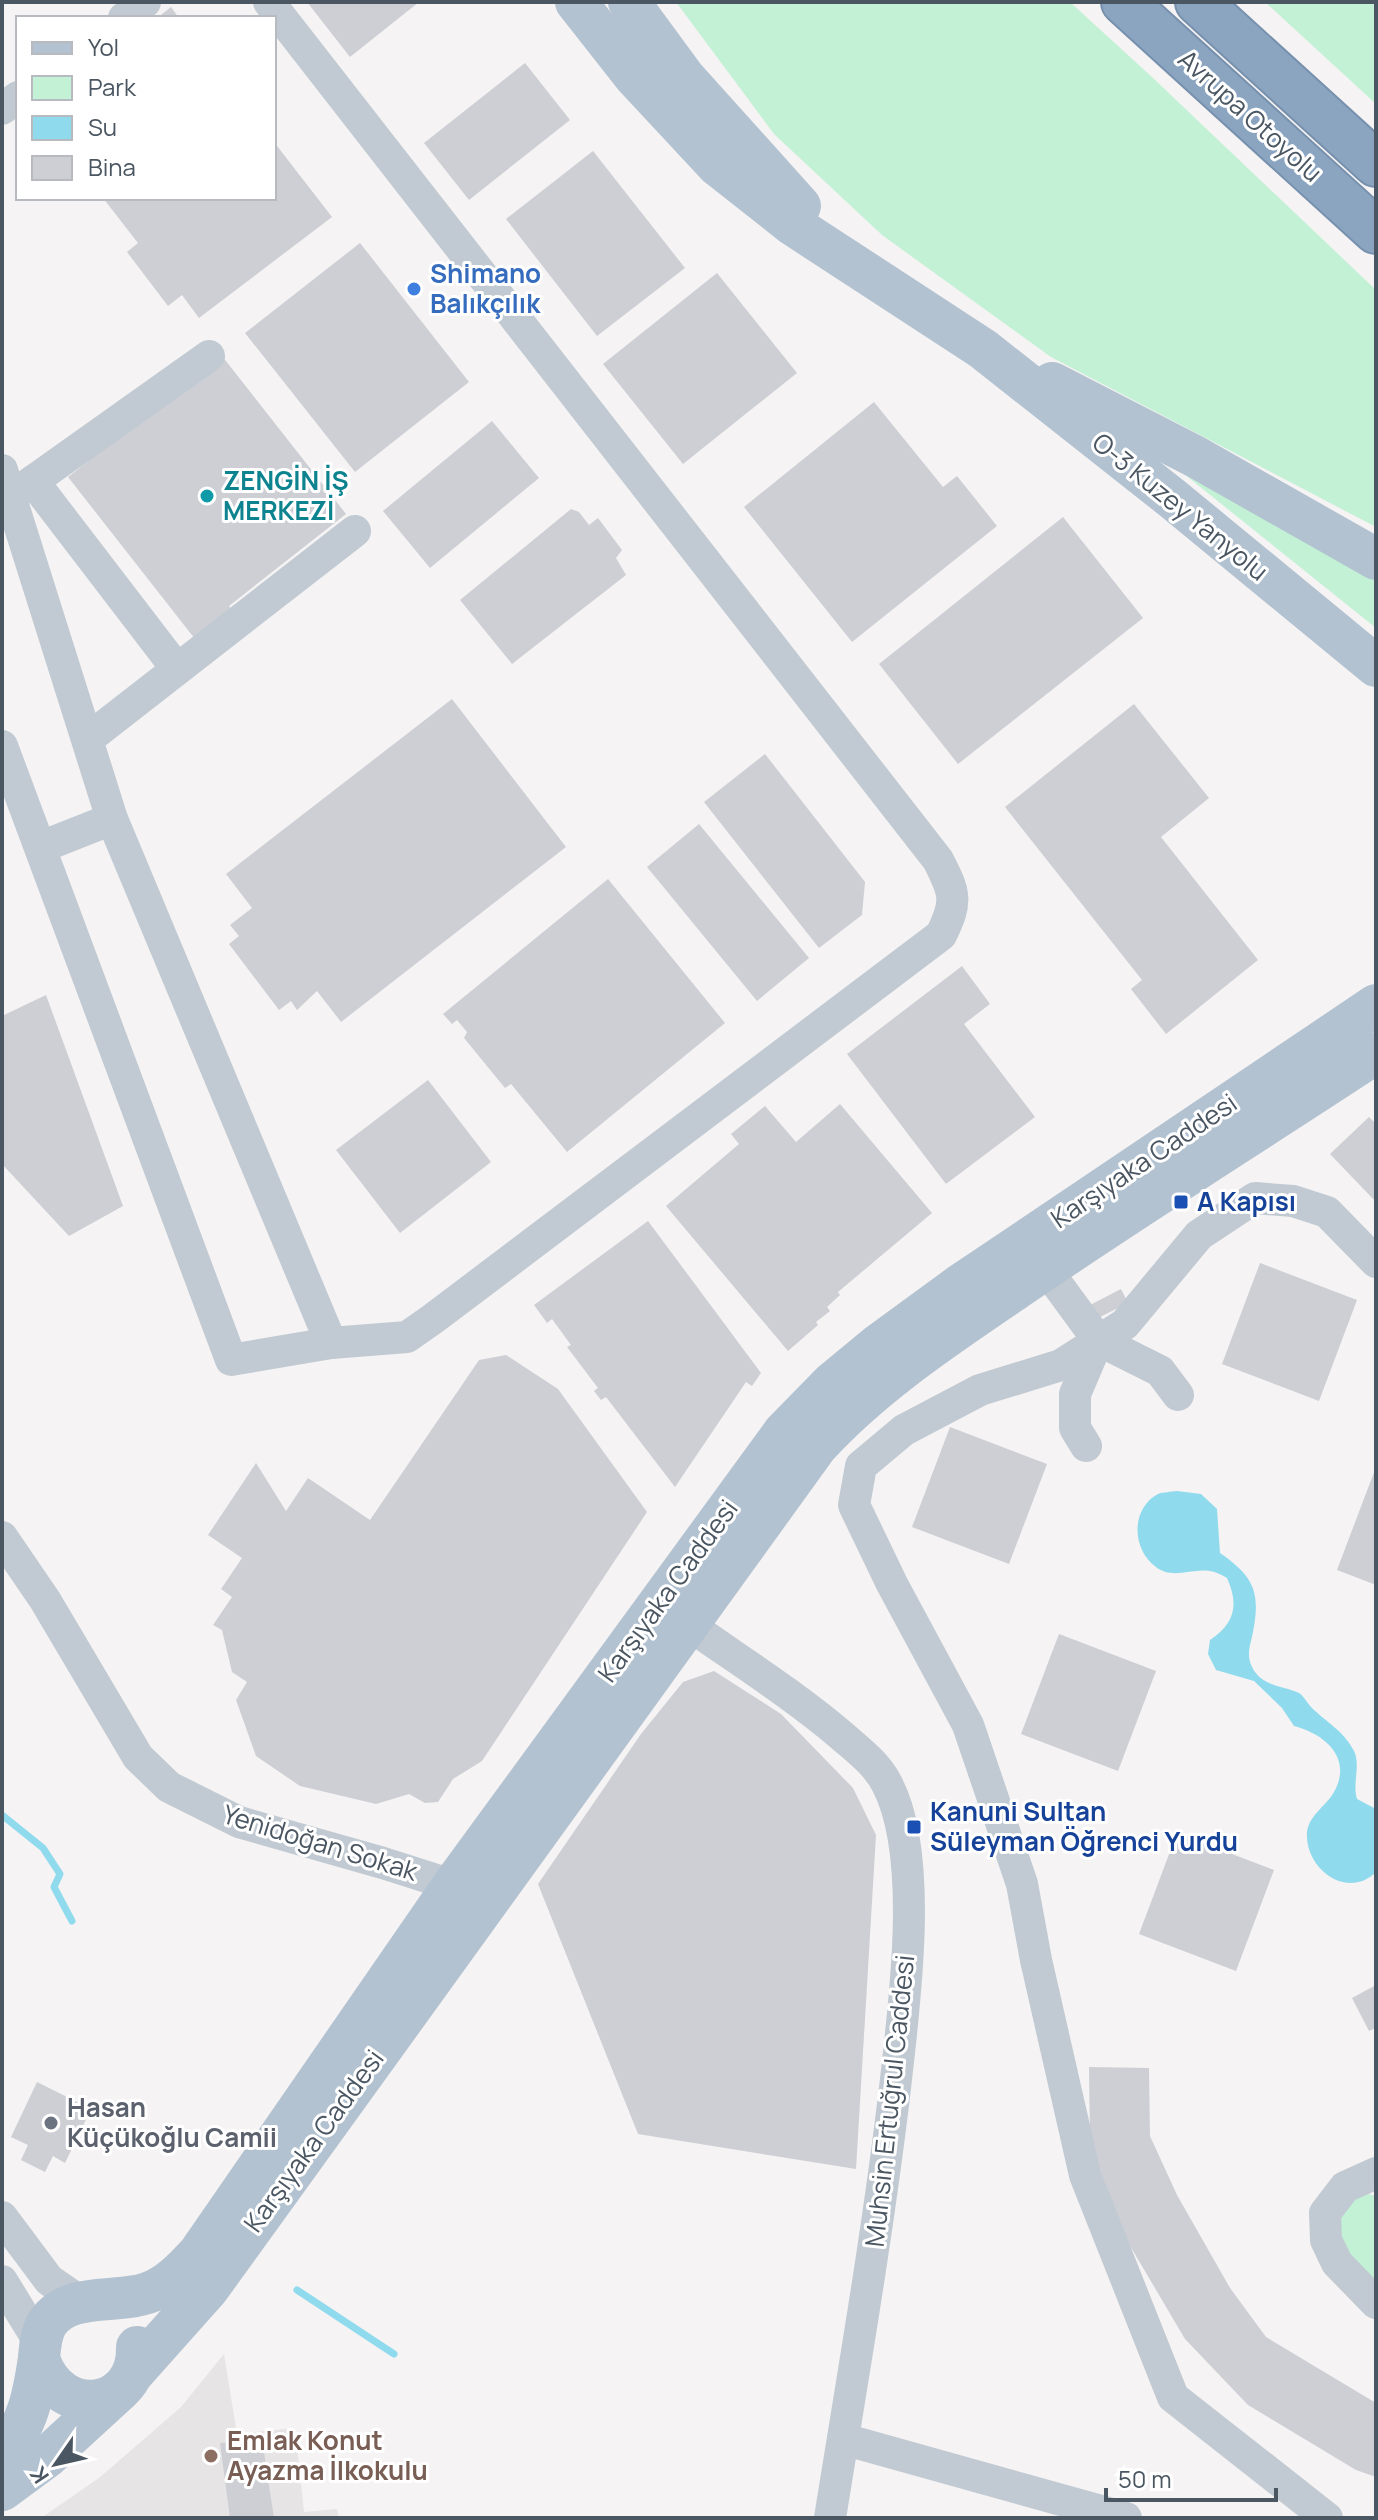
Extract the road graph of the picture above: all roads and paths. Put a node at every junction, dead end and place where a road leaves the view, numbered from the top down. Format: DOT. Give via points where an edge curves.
graph roads {
  1 [pos="145,2"];
  2 [pos="269,2"];
  3 [pos="576,2"];
  4 [pos="629,2"];
  5 [pos="1124,2"];
  6 [pos="1198,2"];
  7 [pos="127,16"];
  8 [pos="1376,164"];
  9 [pos="1376,231"];
  10 [pos="890,287"];
  11 [pos="983,349"];
  12 [pos="209,356"];
  13 [pos="16,482"];
  14 [pos="355,531"];
  15 [pos="1376,559"];
  16 [pos="1376,666"];
  17 [pos="177,669"];
  18 [pos="89,738"];
  19 [pos="2,746"];
  20 [pos="112,819"];
  21 [pos="41,847"];
  22 [pos="1373,1036"];
  23 [pos="1041,1251"];
  24 [pos="1376,1263"];
  25 [pos="1098,1340"];
  26 [pos="331,1343"];
  27 [pos="1178,1395"];
  28 [pos="1086,1446"];
  29 [pos="2,1537"];
  30 [pos="673,1613"];
  31 [pos="471,1891"];
  32 [pos="1376,2173"];
  33 [pos="2,2217"];
  34 [pos="2,2281"];
  35 [pos="90,2301"];
  36 [pos="1376,2303"];
  37 [pos="40,2352"];
  38 [pos="127,2381"];
  39 [pos="843,2439"];
  40 [pos="2,2453"];
  41 [pos="2,2490"];
  42 [pos="830,2518"];
  43 [pos="1126,2518"];
  44 [pos="1327,2518"];
  1 -- 7 [label="street"];
  2 -- 26 [label="street" via="938,860 952,886 953,911 941,935 434,1318 407,1337"];
  3 -- 10 [label="main road" via="635,77 717,165 793,225"];
  4 -- 10 [label="main road" via="684,77 807,213"];
  5 -- 9 [label="highway, Avrupa Otoyolu"];
  6 -- 8 [label="highway, Avrupa Otoyolu"];
  10 -- 11 [label="main road"];
  11 -- 15 [label="main road" via="1112,412"];
  11 -- 16 [label="main road, O-3 Kuzey Yanyolu"];
  12 -- 13 [label="street"];
  13 -- 17 [label="street"];
  13 -- 18 [label="street"];
  14 -- 17 [label="street"];
  17 -- 18 [label="street"];
  18 -- 20 [label="street"];
  19 -- 21 [label="street"];
  20 -- 21 [label="street"];
  20 -- 26 [label="street"];
  21 -- 26 [label="street" via="231,1360"];
  22 -- 23 [label="main road, Karşıyaka Caddesi"];
  23 -- 25 [label="street"];
  23 -- 30 [label="main road, Karşıyaka Caddesi" via="841,1419"];
  24 -- 25 [label="street" via="1327,1212 1293,1201 1255,1198 1199,1235 1125,1324"];
  25 -- 27 [label="street" via="1160,1371"];
  25 -- 28 [label="street" via="1075,1394 1075,1428"];
  25 -- 44 [label="street" via="1061,1365 980,1390 904,1430 861,1466 854,1505 968,1725 1022,1884 1085,2175 1173,2397"];
  29 -- 31 [label="street, Yenidoğan Sokak" via="138,1757 169,1787 239,1822"];
  30 -- 31 [label="main road, Karşıyaka Caddesi"];
  30 -- 39 [label="street, Muhsin Ertuğrul Caddesi" via="817,1714 866,1756 886,1782 898,1811 909,1876 906,1995 882,2200"];
  31 -- 35 [label="main road, Karşıyaka Caddesi" via="199,2253 156,2289"];
  31 -- 38 [label="main road, Karşıyaka Caddesi" via="208,2289"];
  32 -- 36 [label="street" via="1345,2187 1325,2213 1326,2240 1337,2263"];
  33 -- 35 [label="street" via="49,2280"];
  34 -- 37 [label="street"];
  35 -- 37 [label="main road" via="68,2306 47,2323"];
  35 -- 38 [label="main road" via="115,2308 137,2338 138,2356"];
  37 -- 38 [label="main road" via="52,2385 62,2394 91,2401"];
  37 -- 40 [label="main road" via="33,2400"];
  38 -- 41 [label="main road, Karşıyaka Caddesi" via="48,2456"];
  39 -- 42 [label="street, Muhsin Ertuğrul Caddesi"];
  39 -- 43 [label="street"];
}
